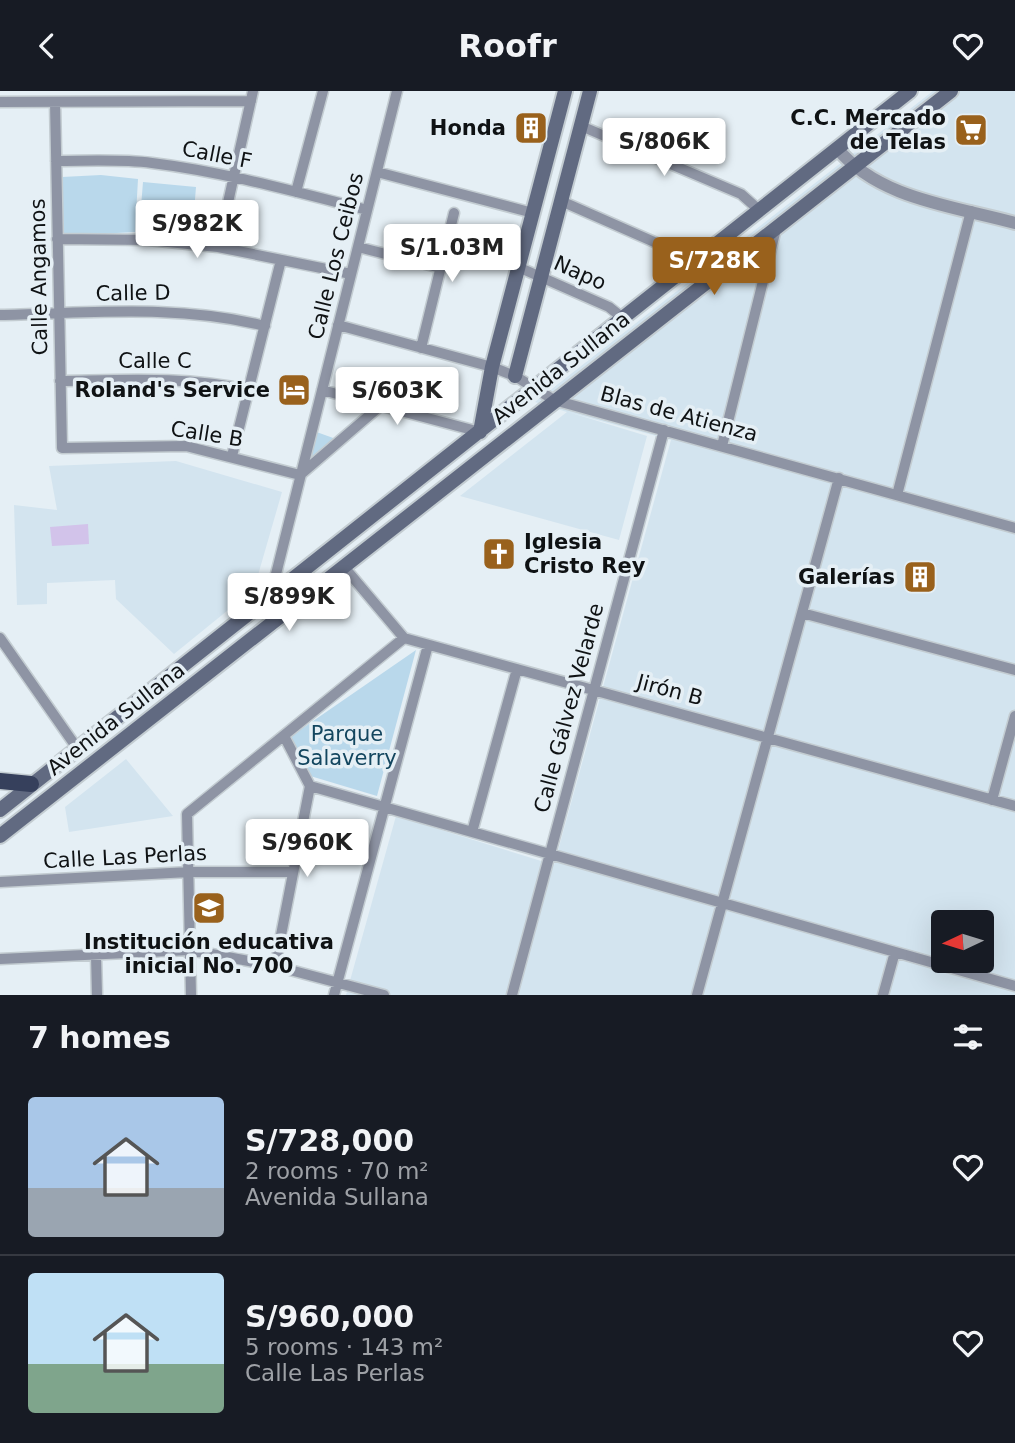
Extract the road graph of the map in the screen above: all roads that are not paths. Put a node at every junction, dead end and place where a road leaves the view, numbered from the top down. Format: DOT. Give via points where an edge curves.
graph roads {
  1 [pos="323,91"];
  2 [pos="397,91"];
  3 [pos="565,91"];
  4 [pos="590,91"];
  5 [pos="910,91"];
  6 [pos="951,91"];
  7 [pos="252,96"];
  8 [pos="0,102"];
  9 [pos="55,102"];
  10 [pos="581,126"];
  11 [pos="836,148"];
  12 [pos="56,161"];
  13 [pos="852,166"];
  14 [pos="377,172"];
  15 [pos="234,177"];
  16 [pos="296,192"];
  17 [pos="561,201"];
  18 [pos="367,210"];
  19 [pos="760,211"];
  20 [pos="971,211"];
  21 [pos="454,213"];
  22 [pos="533,213"];
  23 [pos="1015,223"];
  24 [pos="776,226"];
  25 [pos="57,239"];
  26 [pos="218,247"];
  27 [pos="358,247"];
  28 [pos="281,260"];
  29 [pos="691,265"];
  30 [pos="519,267"];
  31 [pos="441,268"];
  32 [pos="351,274"];
  33 [pos="541,276"];
  34 [pos="59,314"];
  35 [pos="0,315"];
  36 [pos="624,319"];
  37 [pos="265,325"];
  38 [pos="338,325"];
  39 [pos="421,348"];
  40 [pos="492,367"];
  41 [pos="515,376"];
  42 [pos="60,381"];
  43 [pos="537,388"];
  44 [pos="248,390"];
  45 [pos="322,390"];
  46 [pos="554,400"];
  47 [pos="379,407"];
  48 [pos="664,430"];
  49 [pos="480,432"];
  50 [pos="722,446"];
  51 [pos="64,450"];
  52 [pos="232,456"];
  53 [pos="300,475"];
  54 [pos="839,478"];
  55 [pos="897,495"];
  56 [pos="1015,528"];
  57 [pos="344,567"];
  58 [pos="271,594"];
  59 [pos="802,613"];
  60 [pos="283,615"];
  61 [pos="0,638"];
  62 [pos="404,638"];
  63 [pos="428,645"];
  64 [pos="517,669"];
  65 [pos="1015,670"];
  66 [pos="594,689"];
  67 [pos="1015,716"];
  68 [pos="284,736"];
  69 [pos="768,737"];
  70 [pos="77,748"];
  71 [pos="0,781"];
  72 [pos="31,784"];
  73 [pos="310,786"];
  74 [pos="992,800"];
  75 [pos="1015,806"];
  76 [pos="384,807"];
  77 [pos="0,810"];
  78 [pos="6,823"];
  79 [pos="472,832"];
  80 [pos="0,837"];
  81 [pos="550,854"];
  82 [pos="293,872"];
  83 [pos="188,873"];
  84 [pos="0,882"];
  85 [pos="722,903"];
  86 [pos="190,950"];
  87 [pos="895,952"];
  88 [pos="96,955"];
  89 [pos="0,960"];
  90 [pos="275,966"];
  91 [pos="338,982"];
  92 [pos="1015,986"];
  93 [pos="96,995"];
  94 [pos="191,995"];
  95 [pos="334,995"];
  96 [pos="384,995"];
  97 [pos="512,995"];
  98 [pos="697,995"];
  99 [pos="883,995"];
  1 -- 16 [label="street"];
  2 -- 14 [label="street, Calle Los Ceibos"];
  3 -- 22 [label="main road"];
  4 -- 10 [label="main road"];
  5 -- 11 [label="main road, Avenida Sullana"];
  6 -- 13 [label="main road, Avenida Sullana"];
  7 -- 9 [label="street"];
  7 -- 15 [label="street"];
  8 -- 9 [label="street"];
  9 -- 12 [label="street, Calle Angamos"];
  10 -- 17 [label="main road"];
  10 -- 19 [label="street" via="741,194"];
  11 -- 13 [label="street"];
  11 -- 19 [label="main road, Avenida Sullana"];
  12 -- 15 [label="street, Calle F" via="150,163"];
  12 -- 25 [label="street, Calle Angamos"];
  13 -- 20 [label="street" via="899,191"];
  13 -- 24 [label="main road, Avenida Sullana"];
  14 -- 18 [label="street, Calle Los Ceibos"];
  14 -- 22 [label="street"];
  15 -- 16 [label="street, Calle F"];
  15 -- 26 [label="street"];
  16 -- 18 [label="street, Calle F"];
  17 -- 29 [label="street" via="677,252"];
  17 -- 33 [label="main road"];
  18 -- 27 [label="street, Calle Los Ceibos"];
  19 -- 29 [label="main road, Avenida Sullana"];
  20 -- 23 [label="street"];
  20 -- 55 [label="street"];
  21 -- 31 [label="street"];
  22 -- 30 [label="main road"];
  24 -- 46 [label="main road, Avenida Sullana"];
  24 -- 50 [label="street"];
  25 -- 26 [label="street" via="148,240"];
  25 -- 34 [label="street, Calle Angamos"];
  26 -- 28 [label="street"];
  27 -- 31 [label="street"];
  27 -- 32 [label="street, Calle Los Ceibos"];
  28 -- 32 [label="street"];
  28 -- 37 [label="street"];
  29 -- 36 [label="main road, Avenida Sullana"];
  30 -- 33 [label="street, Napo"];
  30 -- 40 [label="main road"];
  31 -- 39 [label="street"];
  32 -- 38 [label="street, Calle Los Ceibos"];
  33 -- 36 [label="street, Napo" via="609,307"];
  33 -- 41 [label="main road"];
  34 -- 35 [label="street, Calle D"];
  34 -- 37 [label="street, Calle D" via="193,312"];
  34 -- 42 [label="street, Calle Angamos"];
  36 -- 43 [label="main road, Avenida Sullana"];
  37 -- 44 [label="street"];
  38 -- 39 [label="street, Blas de Atienza"];
  38 -- 45 [label="street, Calle Los Ceibos"];
  39 -- 40 [label="street, Blas de Atienza"];
  40 -- 41 [label="street, Blas de Atienza"];
  40 -- 49 [label="main road"];
  41 -- 43 [label="street, Blas de Atienza"];
  42 -- 44 [label="street, Calle C" via="173,378"];
  42 -- 51 [label="street, Calle Angamos"];
  43 -- 46 [label="street, Blas de Atienza"];
  43 -- 49 [label="main road, Avenida Sullana"];
  44 -- 52 [label="street"];
  45 -- 47 [label="street"];
  45 -- 53 [label="street, Calle Los Ceibos"];
  46 -- 48 [label="street, Blas de Atienza"];
  46 -- 57 [label="main road, Avenida Sullana"];
  47 -- 49 [label="street"];
  47 -- 53 [label="street"];
  48 -- 50 [label="street, Blas de Atienza"];
  48 -- 66 [label="street, Calle Gálvez Velarde"];
  49 -- 58 [label="main road, Avenida Sullana"];
  50 -- 54 [label="street, Blas de Atienza"];
  51 -- 52 [label="street, Calle B" via="168,445"];
  52 -- 53 [label="street, Calle B"];
  53 -- 58 [label="street, Calle Los Ceibos"];
  54 -- 55 [label="street, Blas de Atienza"];
  54 -- 59 [label="street"];
  55 -- 56 [label="street, Blas de Atienza"];
  57 -- 60 [label="main road, Avenida Sullana"];
  57 -- 62 [label="street"];
  58 -- 60 [label="main road"];
  58 -- 70 [label="main road, Avenida Sullana"];
  59 -- 65 [label="street"];
  59 -- 69 [label="street"];
  60 -- 78 [label="main road, Avenida Sullana"];
  61 -- 70 [label="street"];
  62 -- 63 [label="street, Jirón B"];
  62 -- 68 [label="street"];
  63 -- 64 [label="street, Jirón B"];
  63 -- 76 [label="street"];
  64 -- 66 [label="street, Jirón B"];
  64 -- 79 [label="street"];
  66 -- 69 [label="street, Jirón B"];
  66 -- 81 [label="street, Calle Gálvez Velarde"];
  67 -- 74 [label="street"];
  68 -- 73 [label="street"];
  68 -- 83 [label="street" via="187,814"];
  69 -- 74 [label="street, Jirón B"];
  69 -- 85 [label="street"];
  70 -- 72 [label="main road, Avenida Sullana"];
  71 -- 72 [label="highway"];
  72 -- 77 [label="main road, Avenida Sullana"];
  73 -- 76 [label="street"];
  73 -- 82 [label="street"];
  74 -- 75 [label="street, Jirón B"];
  76 -- 79 [label="street"];
  76 -- 91 [label="street"];
  78 -- 80 [label="main road, Avenida Sullana"];
  79 -- 81 [label="street"];
  81 -- 85 [label="street"];
  81 -- 97 [label="street, Calle Gálvez Velarde"];
  82 -- 83 [label="street, Calle Las Perlas"];
  82 -- 90 [label="street"];
  83 -- 84 [label="street, Calle Las Perlas"];
  83 -- 86 [label="street"];
  85 -- 87 [label="street"];
  85 -- 98 [label="street"];
  86 -- 88 [label="street"];
  86 -- 90 [label="street"];
  86 -- 94 [label="street"];
  87 -- 92 [label="street"];
  87 -- 99 [label="street"];
  88 -- 89 [label="street"];
  88 -- 93 [label="street"];
  90 -- 91 [label="street"];
  91 -- 95 [label="street"];
  91 -- 96 [label="street"];
}
